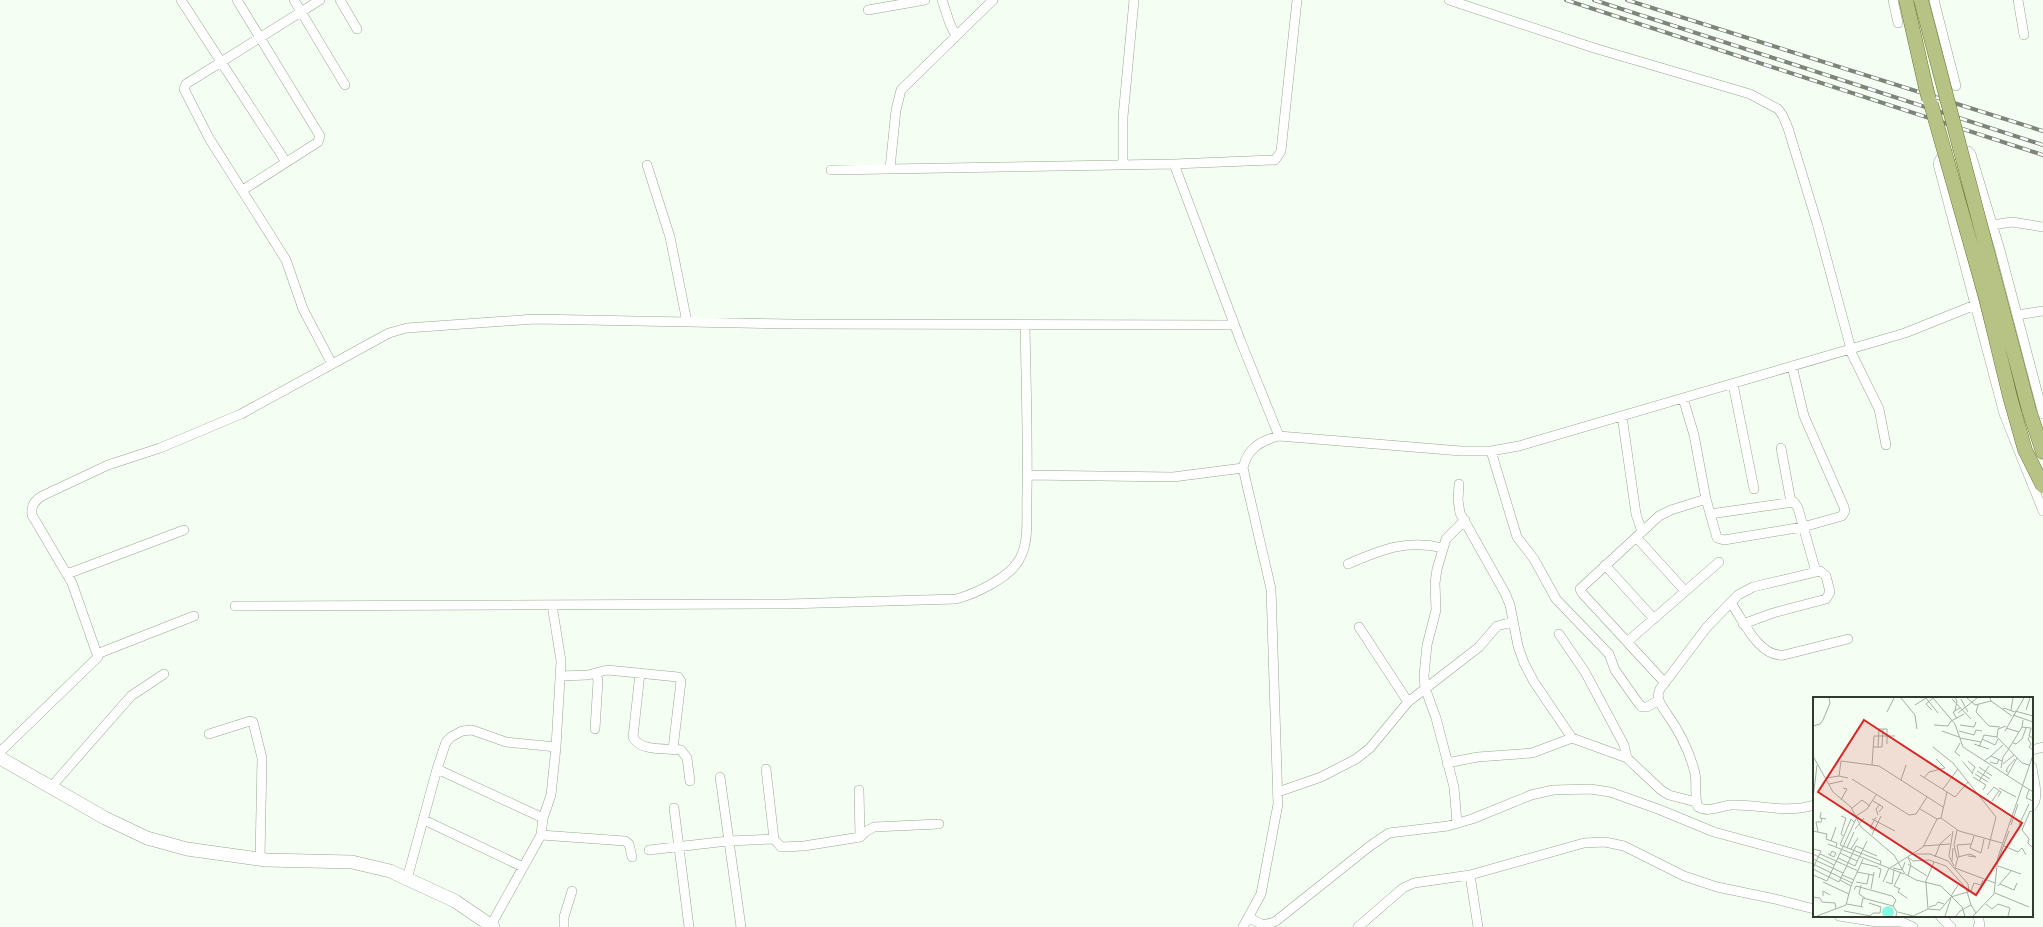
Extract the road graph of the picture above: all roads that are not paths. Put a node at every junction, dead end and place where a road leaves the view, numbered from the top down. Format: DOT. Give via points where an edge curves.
graph roads {
  1 [pos="181,0"];
  2 [pos="237,0"];
  3 [pos="294,0"];
  4 [pos="320,0"];
  5 [pos="340,0"];
  6 [pos="925,0"];
  7 [pos="942,0"];
  8 [pos="993,0"];
  9 [pos="1134,0"];
  10 [pos="1297,0"];
  11 [pos="1449,0"];
  12 [pos="1893,0"];
  13 [pos="1906,0"];
  14 [pos="1921,0"];
  15 [pos="1934,0"];
  16 [pos="2018,0"];
  17 [pos="868,10"];
  18 [pos="301,12"];
  19 [pos="1898,23"];
  20 [pos="356,29"];
  21 [pos="2024,35"];
  22 [pos="956,36"];
  23 [pos="262,37"];
  24 [pos="221,63"];
  25 [pos="345,84"];
  26 [pos="1956,86"];
  27 [pos="286,162"];
  28 [pos="1174,164"];
  29 [pos="647,165"];
  30 [pos="1123,165"];
  31 [pos="890,168"];
  32 [pos="831,170"];
  33 [pos="243,190"];
  34 [pos="1992,225"];
  35 [pos="2043,227"];
  36 [pos="1974,306"];
  37 [pos="2043,311"];
  38 [pos="2017,315"];
  39 [pos="687,322"];
  40 [pos="1025,325"];
  41 [pos="1234,325"];
  42 [pos="1852,349"];
  43 [pos="332,364"];
  44 [pos="1792,366"];
  45 [pos="1733,384"];
  46 [pos="1683,398"];
  47 [pos="2036,412"];
  48 [pos="1622,416"];
  49 [pos="1279,436"];
  50 [pos="1886,445"];
  51 [pos="1782,448"];
  52 [pos="1491,451"];
  53 [pos="2043,452"];
  54 [pos="1243,468"];
  55 [pos="1027,475"];
  56 [pos="1459,484"];
  57 [pos="2043,486"];
  58 [pos="1754,489"];
  59 [pos="1706,499"];
  60 [pos="1791,502"];
  61 [pos="2043,512"];
  62 [pos="1710,514"];
  63 [pos="1465,520"];
  64 [pos="1803,527"];
  65 [pos="184,530"];
  66 [pos="1639,535"];
  67 [pos="1443,548"];
  68 [pos="1719,562"];
  69 [pos="1348,564"];
  70 [pos="1605,565"];
  71 [pos="1816,572"];
  72 [pos="68,574"];
  73 [pos="1685,591"];
  74 [pos="1731,603"];
  75 [pos="552,605"];
  76 [pos="235,606"];
  77 [pos="194,616"];
  78 [pos="1654,619"];
  79 [pos="1513,622"];
  80 [pos="1744,624"];
  81 [pos="1358,627"];
  82 [pos="1559,634"];
  83 [pos="1848,639"];
  84 [pos="1627,642"];
  85 [pos="97,654"];
  86 [pos="596,672"];
  87 [pos="640,673"];
  88 [pos="164,674"];
  89 [pos="560,676"];
  90 [pos="1665,683"];
  91 [pos="1425,688"];
  92 [pos="1659,700"];
  93 [pos="1408,702"];
  94 [pos="594,729"];
  95 [pos="209,734"];
  96 [pos="1572,738"];
  97 [pos="556,747"];
  98 [pos="2043,747"];
  99 [pos="673,749"];
  100 [pos="2033,750"];
  101 [pos="0,752"];
  102 [pos="0,758"];
  103 [pos="1627,758"];
  104 [pos="1447,763"];
  105 [pos="437,769"];
  106 [pos="766,769"];
  107 [pos="2033,775"];
  108 [pos="720,776"];
  109 [pos="690,781"];
  110 [pos="52,786"];
  111 [pos="860,790"];
  112 [pos="1278,792"];
  113 [pos="1696,802"];
  114 [pos="1813,804"];
  115 [pos="2033,805"];
  116 [pos="674,808"];
  117 [pos="543,818"];
  118 [pos="424,820"];
  119 [pos="1456,823"];
  120 [pos="938,824"];
  121 [pos="541,835"];
  122 [pos="860,838"];
  123 [pos="774,839"];
  124 [pos="728,841"];
  125 [pos="678,847"];
  126 [pos="649,850"];
  127 [pos="632,856"];
  128 [pos="260,859"];
  129 [pos="1813,859"];
  130 [pos="523,867"];
  131 [pos="1470,875"];
  132 [pos="407,879"];
  133 [pos="572,891"];
  134 [pos="1813,909"];
  135 [pos="1845,917"];
  136 [pos="1941,917"];
  137 [pos="1978,917"];
  138 [pos="1246,921"];
  139 [pos="492,926"];
  140 [pos="564,927"];
  141 [pos="689,927"];
  142 [pos="741,927"];
  143 [pos="1358,927"];
  144 [pos="1478,927"];
  145 [pos="1913,927"];
  146 [pos="1951,927"];
  147 [pos="1978,927"];
  1 -- 24 [label="street"];
  2 -- 23 [label="street"];
  3 -- 18 [label="street"];
  4 -- 18 [label="street"];
  5 -- 20 [label="street"];
  6 -- 17 [label="street"];
  7 -- 22 [label="street"];
  8 -- 22 [label="street"];
  9 -- 30 [label="street" via="1123,117"];
  10 -- 28 [label="street" via="1279,156 1269,161"];
  11 -- 42 [label="street" via="1594,48 1750,94 1778,109 1786,122"];
  12 -- 19 [label="street"];
  13 -- 57 [label="main road, bridge" via="1924,79 1986,298 2010,397 2025,450"];
  14 -- 47 [label="main road, bridge"];
  15 -- 26 [label="street"];
  16 -- 21 [label="street"];
  18 -- 23 [label="street"];
  18 -- 25 [label="street"];
  22 -- 31 [label="street" via="901,90 896,110"];
  23 -- 24 [label="street"];
  23 -- 27 [label="street" via="320,136 318,142"];
  24 -- 27 [label="street"];
  24 -- 33 [label="street" via="186,84 184,89 209,138"];
  27 -- 33 [label="street"];
  28 -- 30 [label="street"];
  28 -- 41 [label="street"];
  29 -- 39 [label="street" via="670,238"];
  30 -- 31 [label="street"];
  31 -- 32 [label="street"];
  33 -- 43 [label="street" via="286,260 303,309"];
  34 -- 35 [label="street" via="2012,222"];
  34 -- 36 [label="street" via="1971,154 1968,151 1940,159 1938,164"];
  34 -- 38 [label="street"];
  36 -- 42 [label="street" via="1905,333"];
  36 -- 61 [label="street" via="2004,414"];
  37 -- 38 [label="street"];
  38 -- 47 [label="street"];
  39 -- 40 [label="street"];
  39 -- 43 [label="street" via="535,319 407,328 389,333"];
  40 -- 41 [label="street"];
  40 -- 55 [label="street"];
  41 -- 49 [label="street"];
  42 -- 44 [label="street"];
  42 -- 50 [label="street" via="1850,350 1879,409"];
  43 -- 72 [label="street" via="241,414 160,448 108,465 39,498 32,507 32,515"];
  44 -- 45 [label="street"];
  44 -- 64 [label="street" via="1804,416 1845,511 1842,516"];
  45 -- 46 [label="street"];
  45 -- 58 [label="street"];
  46 -- 48 [label="street"];
  46 -- 59 [label="street" via="1694,435"];
  47 -- 53 [label="main road"];
  48 -- 52 [label="street" via="1519,446"];
  48 -- 66 [label="street"];
  49 -- 52 [label="street"];
  49 -- 54 [label="street" via="1259,443 1249,452"];
  51 -- 60 [label="street"];
  52 -- 92 [label="street" via="1517,537 1534,559 1556,599 1609,654 1615,670 1642,707"];
  54 -- 55 [label="street" via="1173,477"];
  54 -- 112 [label="street" via="1271,589"];
  55 -- 75 [label="street" via="1026,538 1024,551 1018,562 983,588 956,600"];
  56 -- 63 [label="street" via="1458,507"];
  59 -- 62 [label="street"];
  59 -- 66 [label="street" via="1664,514"];
  60 -- 62 [label="street"];
  60 -- 64 [label="street" via="1796,504"];
  62 -- 64 [label="street" via="1720,540"];
  63 -- 67 [label="street" via="1449,535"];
  63 -- 79 [label="street" via="1505,593"];
  64 -- 71 [label="street"];
  65 -- 72 [label="street"];
  66 -- 70 [label="street"];
  66 -- 73 [label="street"];
  67 -- 69 [label="street" via="1417,544 1396,546"];
  67 -- 91 [label="street" via="1435,584 1436,610 1427,646"];
  68 -- 73 [label="street"];
  70 -- 78 [label="street"];
  70 -- 84 [label="street" via="1581,591"];
  71 -- 74 [label="street" via="1753,587 1738,595"];
  71 -- 80 [label="street" via="1820,571 1826,576 1830,592 1826,599 1773,613"];
  72 -- 85 [label="street"];
  73 -- 78 [label="street"];
  74 -- 80 [label="street"];
  74 -- 90 [label="street" via="1707,627"];
  75 -- 76 [label="street"];
  75 -- 89 [label="street" via="561,661"];
  77 -- 85 [label="street"];
  78 -- 84 [label="street"];
  79 -- 91 [label="street" via="1497,626 1479,647"];
  79 -- 96 [label="street" via="1524,663"];
  80 -- 83 [label="street" via="1762,646 1779,656"];
  81 -- 93 [label="street"];
  82 -- 103 [label="street" via="1585,672 1624,745"];
  84 -- 90 [label="street"];
  85 -- 101 [label="street" via="96,661"];
  86 -- 87 [label="street" via="607,670"];
  86 -- 89 [label="street" via="588,675"];
  86 -- 94 [label="street" via="598,681"];
  87 -- 99 [label="street" via="633,737 642,746"];
  87 -- 99 [label="street" via="676,676 681,681"];
  88 -- 110 [label="street" via="131,696"];
  89 -- 97 [label="street"];
  90 -- 92 [label="street" via="1657,695"];
  91 -- 93 [label="street"];
  91 -- 104 [label="street" via="1436,718"];
  92 -- 113 [label="street" via="1674,723 1690,760 1697,786"];
  93 -- 112 [label="street" via="1370,748 1356,759 1321,777"];
  95 -- 128 [label="street" via="253,722 262,761"];
  96 -- 103 [label="street"];
  96 -- 104 [label="street" via="1532,753 1478,757"];
  97 -- 105 [label="street" via="506,742 476,730 466,730 457,733 446,742"];
  97 -- 117 [label="street" via="551,795"];
  98 -- 100 [label="street"];
  99 -- 109 [label="street" via="681,750 687,758"];
  102 -- 110 [label="street"];
  103 -- 113 [label="street" via="1661,790 1669,795"];
  104 -- 119 [label="street" via="1454,787"];
  105 -- 117 [label="street"];
  105 -- 118 [label="street"];
  106 -- 123 [label="street"];
  107 -- 115 [label="street" via="2036,797"];
  108 -- 124 [label="street"];
  110 -- 128 [label="street" via="105,818 147,838 188,849"];
  111 -- 122 [label="street"];
  112 -- 138 [label="street" via="1261,894"];
  113 -- 114 [label="street" via="1698,807 1706,810 1730,806 1790,810"];
  116 -- 125 [label="street"];
  117 -- 121 [label="street"];
  118 -- 130 [label="street"];
  118 -- 132 [label="street"];
  119 -- 129 [label="street" via="1540,792 1570,788 1590,789 1635,800 1714,832"];
  119 -- 138 [label="street" via="1389,833 1276,921 1265,925"];
  120 -- 122 [label="street" via="874,828"];
  121 -- 127 [label="street" via="625,841 629,844"];
  121 -- 130 [label="street"];
  122 -- 123 [label="street" via="781,847"];
  123 -- 124 [label="street"];
  124 -- 125 [label="street"];
  124 -- 142 [label="street"];
  125 -- 126 [label="street"];
  125 -- 141 [label="street"];
  128 -- 132 [label="street" via="352,862 390,871"];
  130 -- 139 [label="street"];
  131 -- 134 [label="street" via="1584,843 1605,842 1624,846 1684,876 1717,887"];
  131 -- 143 [label="street" via="1409,885"];
  131 -- 144 [label="street"];
  132 -- 139 [label="street" via="455,901"];
  133 -- 140 [label="street" via="564,917"];
  135 -- 145 [label="street" via="1877,922 1902,922"];
  136 -- 146 [label="street"];
  137 -- 147 [label="street"];
}
